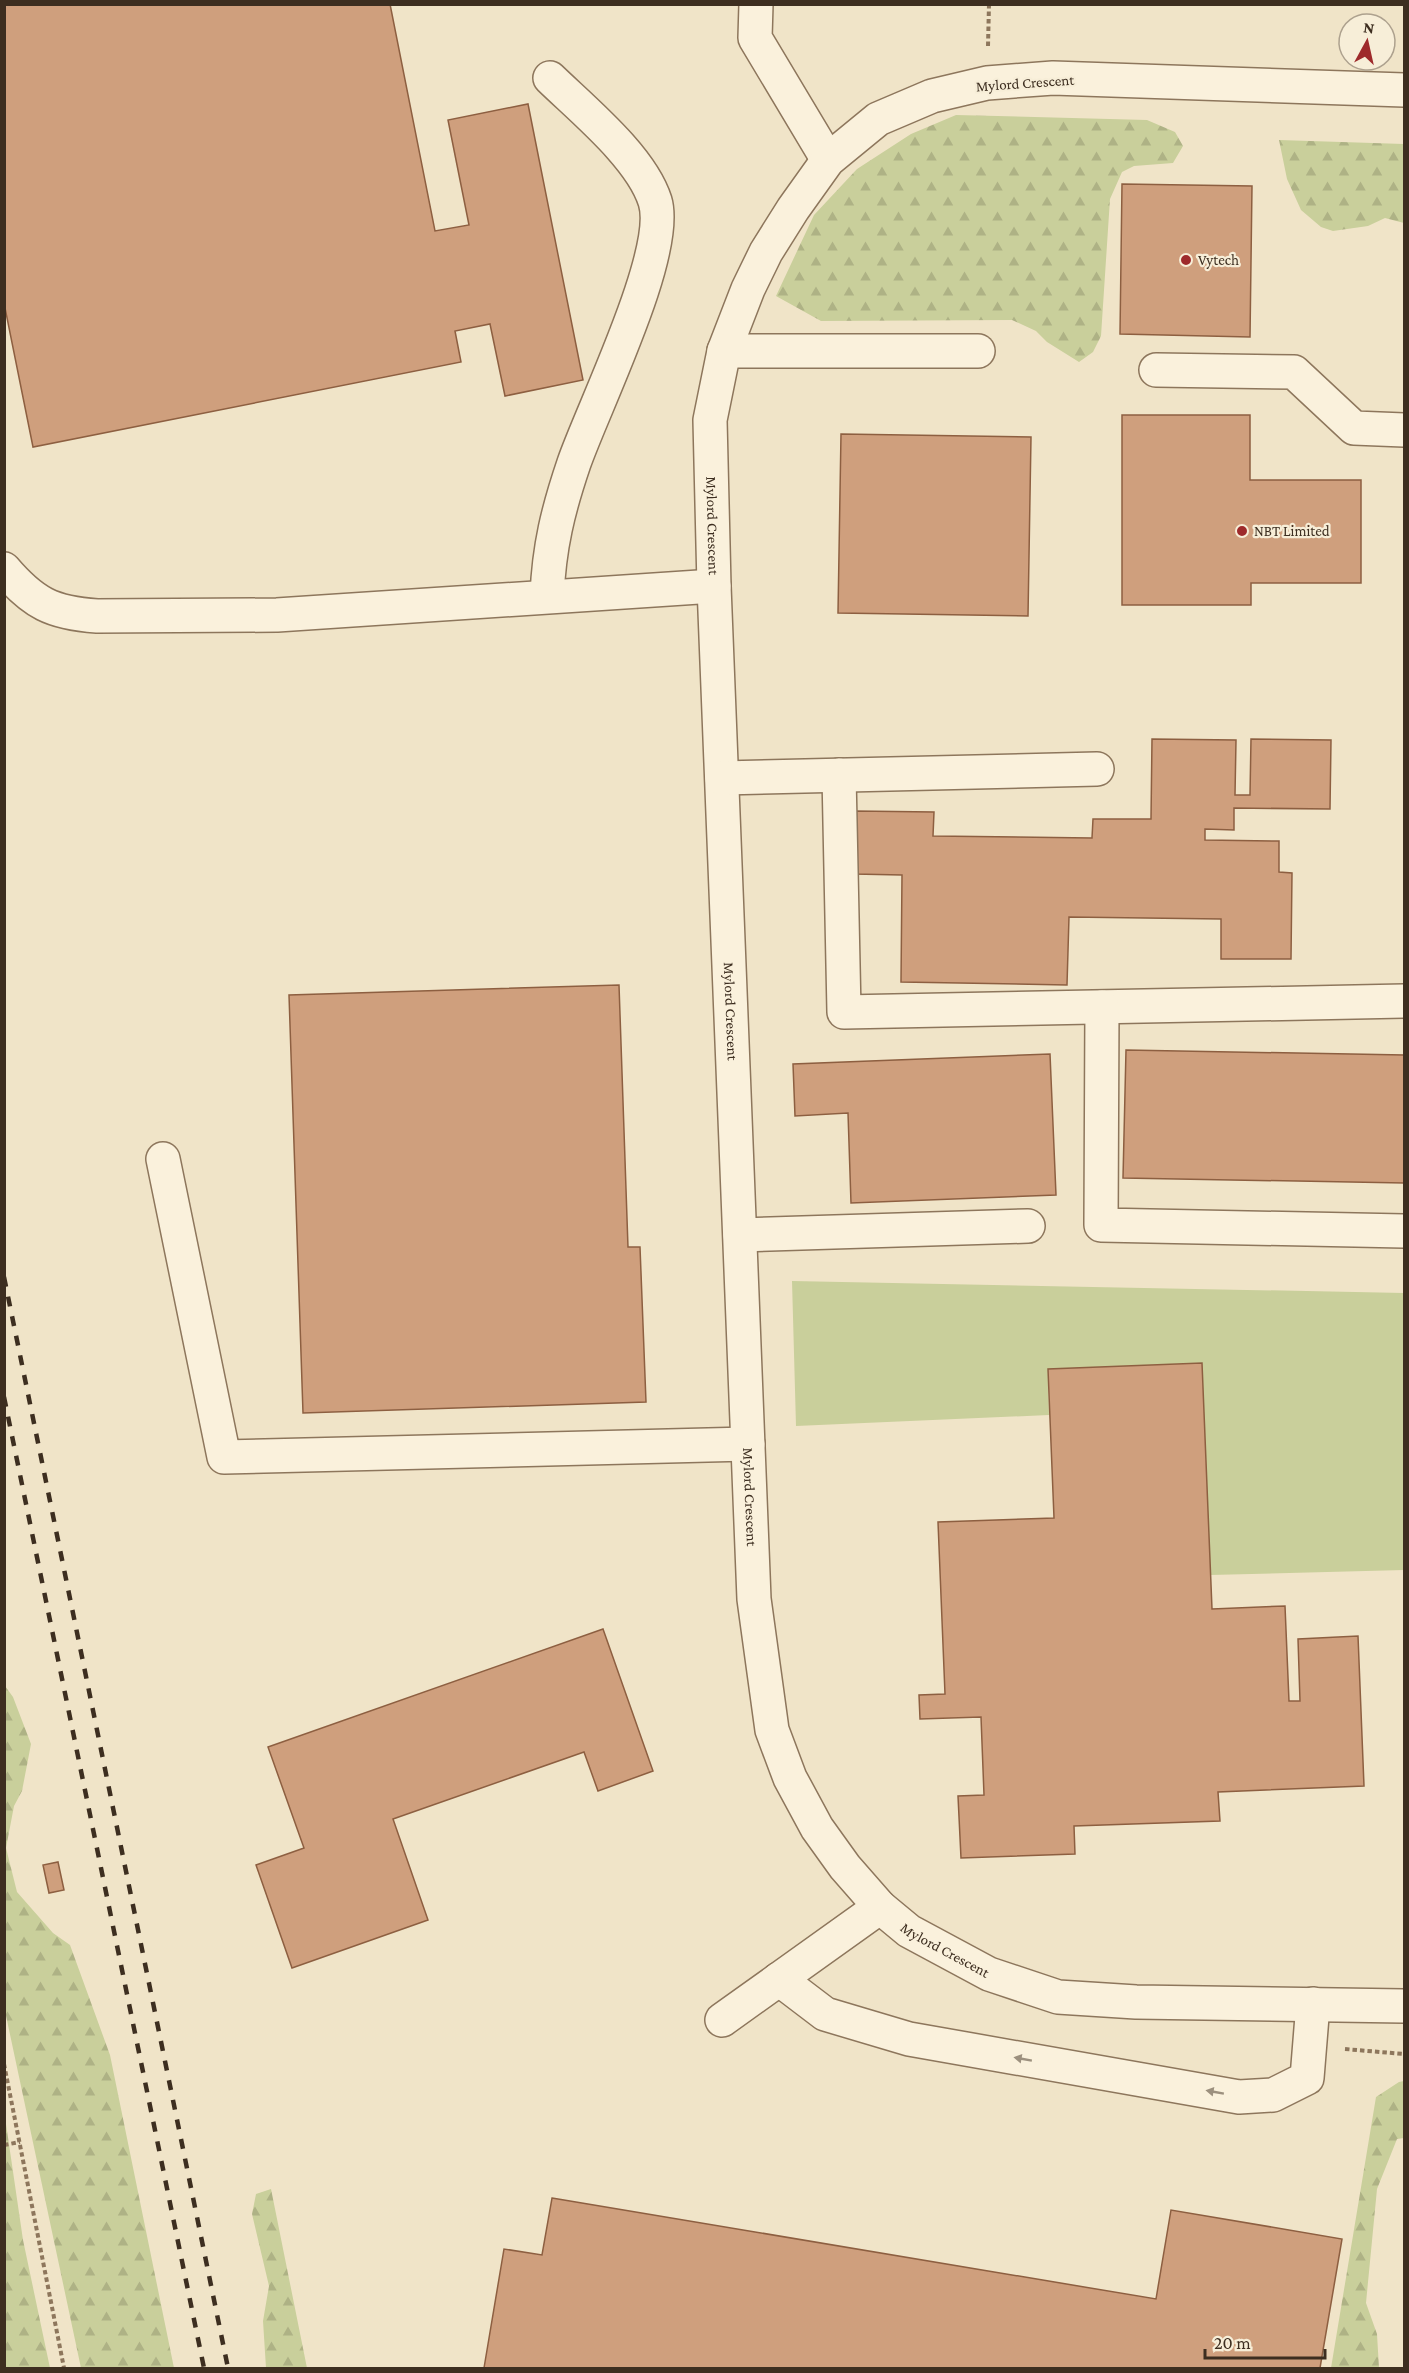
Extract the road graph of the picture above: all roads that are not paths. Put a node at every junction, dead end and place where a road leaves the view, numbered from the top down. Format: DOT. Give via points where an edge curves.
graph roads {
  1 [pos="756,4"];
  2 [pos="550,78"];
  3 [pos="1404,90"];
  4 [pos="828,160"];
  5 [pos="724,351"];
  6 [pos="978,351"];
  7 [pos="1155,370"];
  8 [pos="1404,430"];
  9 [pos="4,569"];
  10 [pos="714,586"];
  11 [pos="547,596"];
  12 [pos="1097,769"];
  13 [pos="839,775"];
  14 [pos="722,778"];
  15 [pos="1404,1001"];
  16 [pos="1102,1007"];
  17 [pos="163,1159"];
  18 [pos="1028,1226"];
  19 [pos="1404,1231"];
  20 [pos="740,1235"];
  21 [pos="748,1444"];
  22 [pos="880,1907"];
  23 [pos="779,1979"];
  24 [pos="1312,2004"];
  25 [pos="1404,2006"];
  26 [pos="722,2020"];
  1 -- 4 [label="street" via="755,38"];
  2 -- 11 [label="street" via="639,168 655,202 658,227 633,314 574,461 555,522"];
  3 -- 4 [label="street, Mylord Crescent" via="1053,78 987,83 932,96 879,119"];
  4 -- 5 [label="street, Mylord Crescent" via="766,252"];
  5 -- 6 [label="street"];
  5 -- 10 [label="street, Mylord Crescent" via="710,420"];
  7 -- 8 [label="street" via="1294,372 1354,428"];
  9 -- 11 [label="street" via="21,589 47,607 96,616 277,615"];
  10 -- 11 [label="street"];
  10 -- 14 [label="street, Mylord Crescent"];
  12 -- 13 [label="street"];
  13 -- 14 [label="street"];
  13 -- 16 [label="street" via="844,1012"];
  14 -- 20 [label="street, Mylord Crescent"];
  15 -- 16 [label="street"];
  16 -- 19 [label="street" via="1101,1225"];
  17 -- 21 [label="street" via="224,1457"];
  18 -- 20 [label="street"];
  20 -- 21 [label="street, Mylord Crescent"];
  21 -- 22 [label="street, Mylord Crescent" via="754,1599 772,1730 790,1778 818,1828"];
  22 -- 23 [label="street"];
  22 -- 24 [label="street, Mylord Crescent" via="909,1931 989,1974 1058,1997"];
  24 -- 23 [label="street, one-way" via="1307,2078 1273,2095 1239,2097 909,2039 825,2014"];
  23 -- 26 [label="street"];
  24 -- 25 [label="street, Mylord Crescent"];
}
